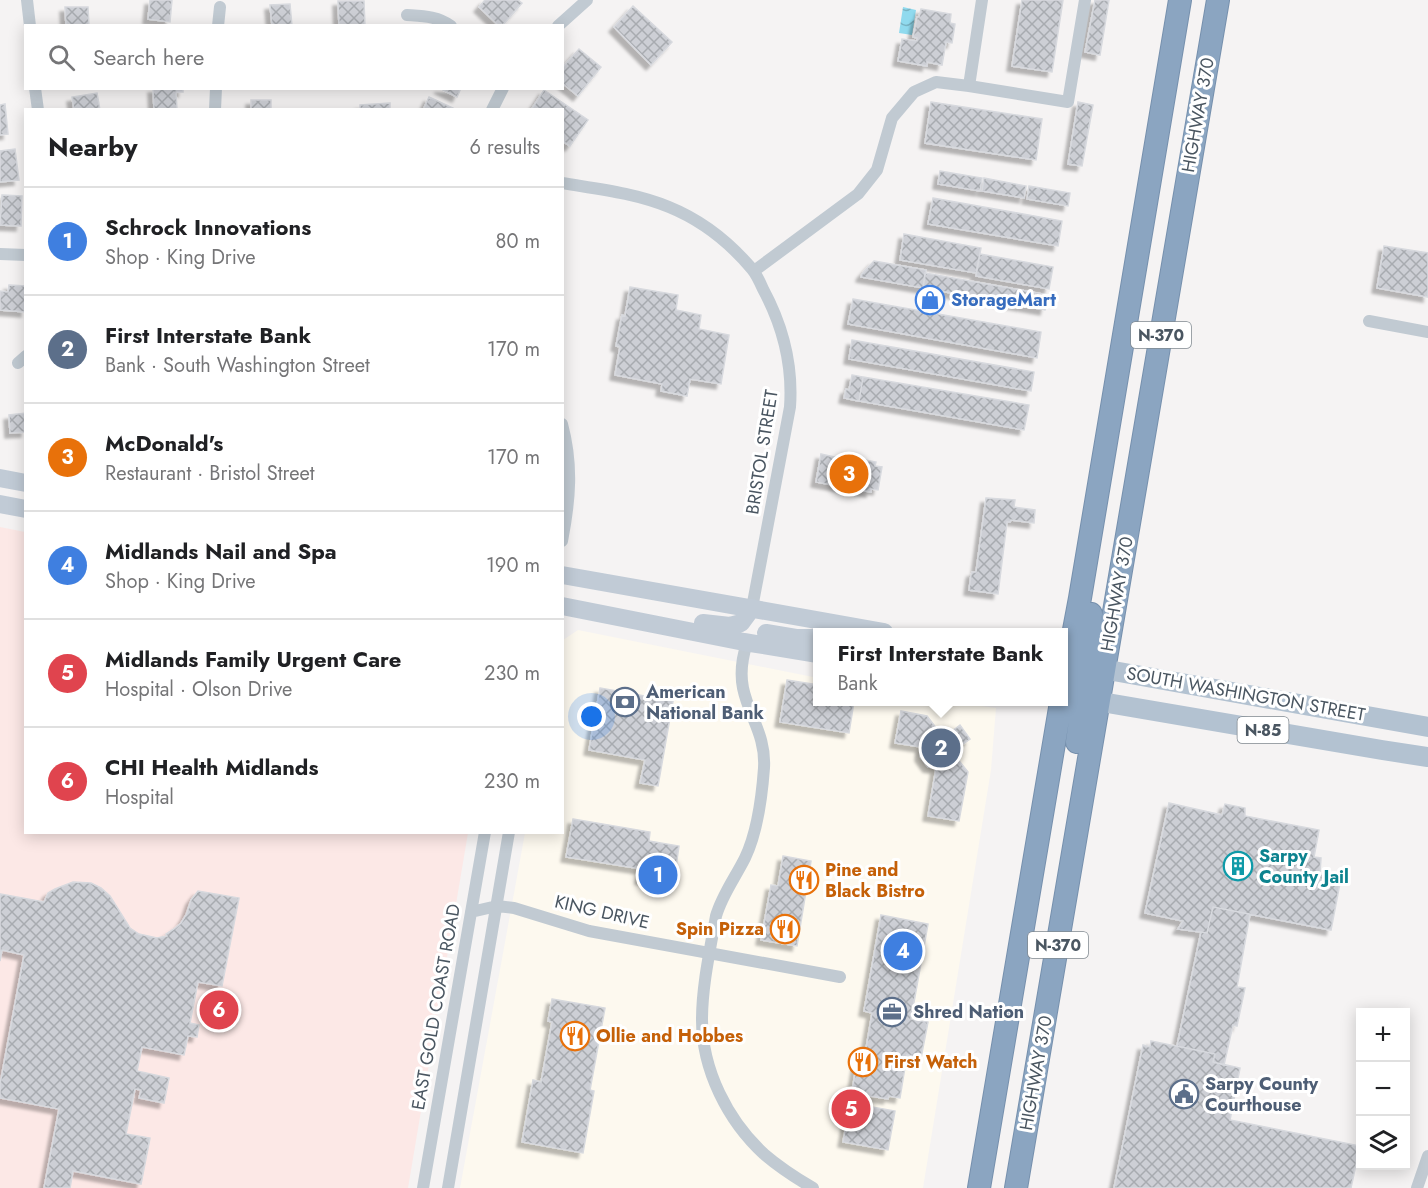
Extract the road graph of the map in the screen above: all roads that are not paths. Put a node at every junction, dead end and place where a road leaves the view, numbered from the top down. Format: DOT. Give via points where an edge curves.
graph roads {
  1 [pos="27,0"];
  2 [pos="587,0"];
  3 [pos="982,0"];
  4 [pos="1085,0"];
  5 [pos="1180,0"];
  6 [pos="1218,0"];
  7 [pos="220,7"];
  8 [pos="407,15"];
  9 [pos="30,24"];
  10 [pos="218,24"];
  11 [pos="447,24"];
  12 [pos="560,24"];
  13 [pos="969,86"];
  14 [pos="35,90"];
  15 [pos="216,90"];
  16 [pos="502,90"];
  17 [pos="38,108"];
  18 [pos="215,108"];
  19 [pos="493,108"];
  20 [pos="564,183"];
  21 [pos="0,254"];
  22 [pos="24,255"];
  23 [pos="754,271"];
  24 [pos="1369,321"];
  25 [pos="1428,332"];
  26 [pos="564,431"];
  27 [pos="0,478"];
  28 [pos="24,483"];
  29 [pos="0,504"];
  30 [pos="24,508"];
  31 [pos="564,530"];
  32 [pos="564,575"];
  33 [pos="564,606"];
  34 [pos="752,608"];
  35 [pos="619,617"];
  36 [pos="858,628"];
  37 [pos="813,638"];
  38 [pos="747,643"];
  39 [pos="813,653"];
  40 [pos="1077,684"];
  41 [pos="1428,727"];
  42 [pos="1428,757"];
  43 [pos="484,834"];
  44 [pos="509,834"];
  45 [pos="474,892"];
  46 [pos="497,906"];
  47 [pos="471,912"];
  48 [pos="710,953"];
  49 [pos="840,977"];
  50 [pos="1428,1156"];
  51 [pos="423,1188"];
  52 [pos="448,1188"];
  53 [pos="813,1188"];
  54 [pos="979,1188"];
  55 [pos="1016,1188"];
  56 [pos="1417,1188"];
  1 -- 9 [label="street"];
  2 -- 12 [label="street"];
  3 -- 13 [label="street"];
  4 -- 13 [label="street" via="1068,102"];
  5 -- 40 [label="highway, HIGHWAY 370 / N-370" via="1116,381"];
  6 -- 40 [label="highway, HIGHWAY 370 / N-370"];
  7 -- 10 [label="street"];
  8 -- 11 [label="street" via="429,16"];
  13 -- 23 [label="street" via="936,82 914,92 892,118 877,170 858,194"];
  14 -- 17 [label="street"];
  15 -- 18 [label="street"];
  16 -- 19 [label="street"];
  20 -- 23 [label="street, BRISTOL STREET" via="625,194 671,208 721,238"];
  21 -- 22 [label="street"];
  23 -- 34 [label="street, BRISTOL STREET" via="778,318 792,390"];
  24 -- 25 [label="street"];
  26 -- 31 [label="street" via="570,485"];
  27 -- 28 [label="main road"];
  29 -- 30 [label="main road"];
  32 -- 34 [label="main road"];
  33 -- 35 [label="main road"];
  34 -- 35 [label="main road" via="741,623 730,626 634,611"];
  34 -- 36 [label="main road"];
  35 -- 38 [label="main road"];
  37 -- 38 [label="main road" via="762,633 752,635"];
  38 -- 39 [label="main road"];
  38 -- 48 [label="street" via="742,665 743,688 763,745 764,768 750,843 719,905"];
  40 -- 41 [label="main road, SOUTH WASHINGTON STREET / N-85"];
  40 -- 42 [label="main road, SOUTH WASHINGTON STREET / N-85"];
  40 -- 54 [label="highway, HIGHWAY 370 / N-370"];
  40 -- 55 [label="highway, HIGHWAY 370 / N-370" via="1047,1012"];
  43 -- 45 [label="street, EAST GOLD COAST ROAD"];
  44 -- 46 [label="street"];
  45 -- 46 [label="street, KING DRIVE"];
  45 -- 47 [label="street, EAST GOLD COAST ROAD"];
  46 -- 47 [label="street, KING DRIVE"];
  46 -- 48 [label="street, KING DRIVE" via="589,931"];
  46 -- 52 [label="street"];
  47 -- 51 [label="street, EAST GOLD COAST ROAD"];
  48 -- 49 [label="street, KING DRIVE"];
  48 -- 53 [label="street" via="702,1023 704,1047 718,1090 752,1142"];
  50 -- 56 [label="street"];
}
